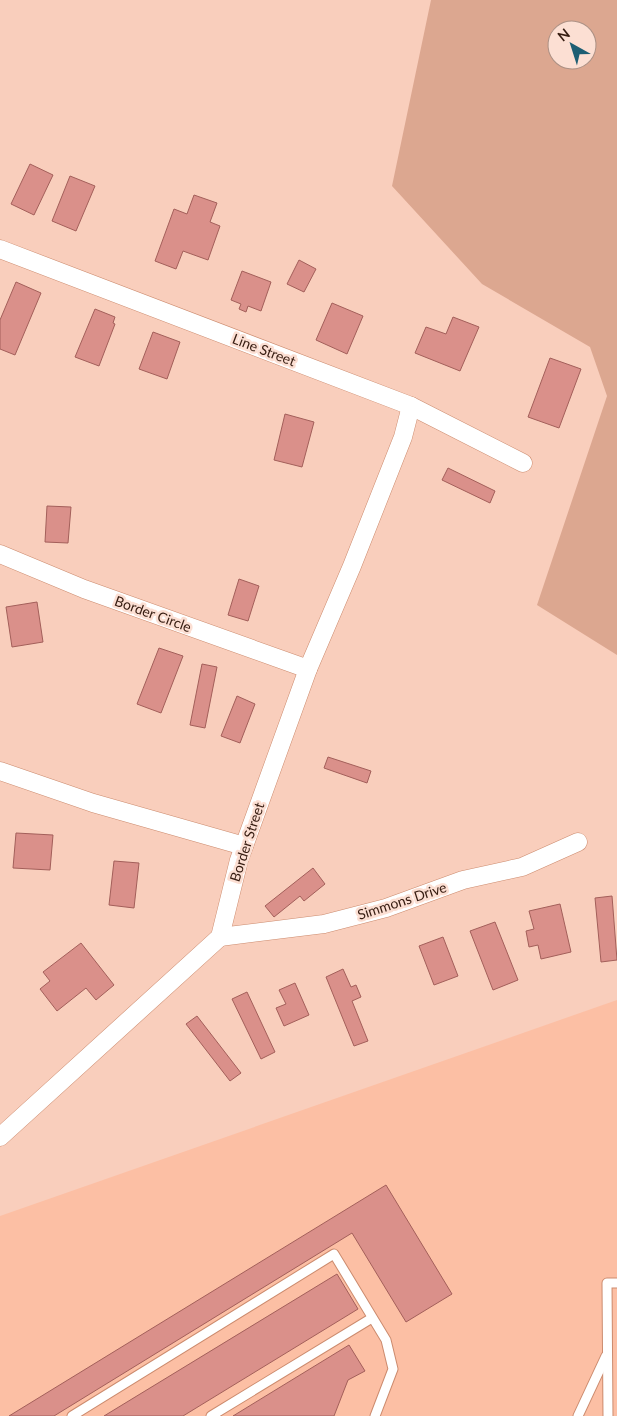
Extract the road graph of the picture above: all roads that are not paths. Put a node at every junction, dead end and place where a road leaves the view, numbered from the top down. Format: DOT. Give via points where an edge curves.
graph roads {
  1 [pos="0,250"];
  2 [pos="411,406"];
  3 [pos="524,463"];
  4 [pos="0,554"];
  5 [pos="308,669"];
  6 [pos="0,771"];
  7 [pos="578,842"];
  8 [pos="244,846"];
  9 [pos="220,937"];
  10 [pos="0,1137"];
  11 [pos="617,1283"];
  12 [pos="372,1318"];
  13 [pos="608,1353"];
  14 [pos="72,1416"];
  15 [pos="211,1416"];
  16 [pos="375,1416"];
  17 [pos="578,1416"];
  18 [pos="608,1416"];
  1 -- 2 [label="street, Line Street"];
  2 -- 3 [label="street, Line Street"];
  2 -- 5 [label="street, Border Street" via="403,437"];
  4 -- 5 [label="street, Border Circle" via="84,589"];
  5 -- 8 [label="street, Border Street"];
  6 -- 8 [label="street" via="93,803"];
  7 -- 9 [label="street, Simmons Drive" via="522,866 464,880 386,908 324,924"];
  8 -- 9 [label="street, Border Street"];
  9 -- 10 [label="street"];
  11 -- 13 [label="lane" via="607,1283"];
  12 -- 14 [label="lane" via="334,1254"];
  12 -- 15 [label="lane"];
  12 -- 16 [label="lane" via="386,1340 393,1369"];
  13 -- 17 [label="lane"];
  13 -- 18 [label="lane"];
}
